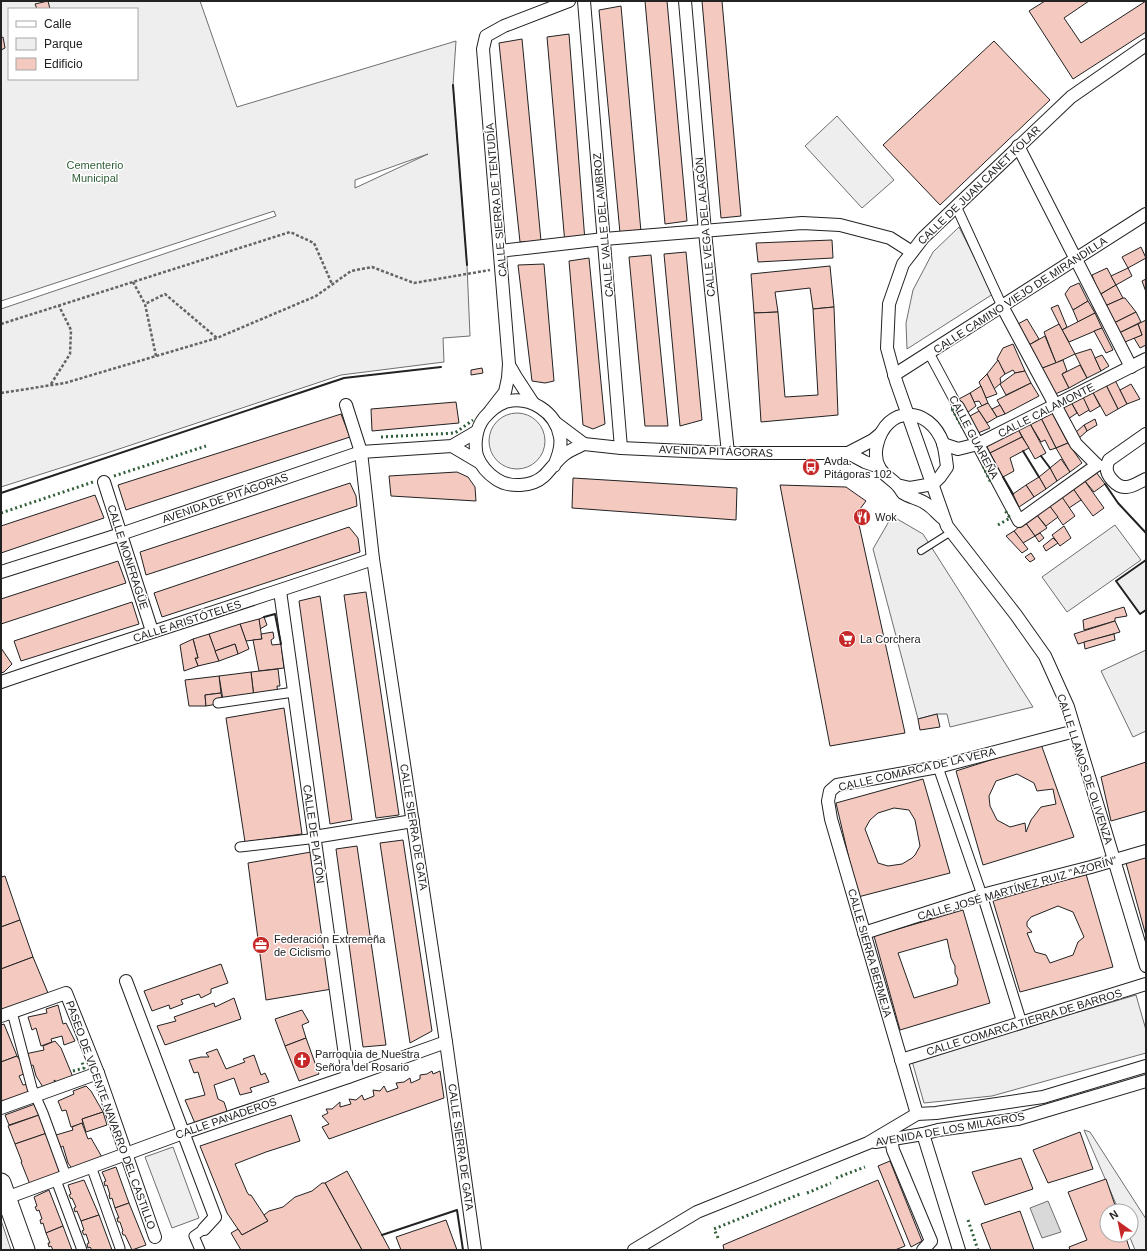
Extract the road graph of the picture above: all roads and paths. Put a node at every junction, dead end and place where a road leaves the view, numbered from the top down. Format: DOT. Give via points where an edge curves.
graph roads {
  1 [pos="569,1"];
  2 [pos="584,1"];
  3 [pos="685,1"];
  4 [pos="1146,45"];
  5 [pos="1018,146"];
  6 [pos="956,206"];
  7 [pos="1146,214"];
  8 [pos="705,232"];
  9 [pos="604,239"];
  10 [pos="500,251"];
  11 [pos="912,252"];
  12 [pos="1076,259"];
  13 [pos="502,268"];
  14 [pos="133,282"];
  15 [pos="332,284"];
  16 [pos="145,304"];
  17 [pos="59,306"];
  18 [pos="1002,306"];
  19 [pos="1,324"];
  20 [pos="217,338"];
  21 [pos="929,353"];
  22 [pos="156,356"];
  23 [pos="1146,359"];
  24 [pos="509,364"];
  25 [pos="1131,367"];
  26 [pos="894,375"];
  27 [pos="51,385"];
  28 [pos="1,393"];
  29 [pos="533,403"];
  30 [pos="346,405"];
  31 [pos="1055,405"];
  32 [pos="958,407"];
  33 [pos="491,410"];
  34 [pos="908,415"];
  35 [pos="556,423"];
  36 [pos="476,432"];
  37 [pos="879,434"];
  38 [pos="1146,434"];
  39 [pos="584,444"];
  40 [pos="943,444"];
  41 [pos="978,444"];
  42 [pos="452,446"];
  43 [pos="621,448"];
  44 [pos="958,450"];
  45 [pos="361,452"];
  46 [pos="728,453"];
  47 [pos="848,453"];
  48 [pos="479,462"];
  49 [pos="554,466"];
  50 [pos="1102,466"];
  51 [pos="879,467"];
  52 [pos="947,467"];
  53 [pos="1146,479"];
  54 [pos="104,482"];
  55 [pos="933,484"];
  56 [pos="897,485"];
  57 [pos="944,519"];
  58 [pos="951,532"];
  59 [pos="121,534"];
  60 [pos="921,551"];
  61 [pos="374,559"];
  62 [pos="1,572"];
  63 [pos="280,591"];
  64 [pos="152,631"];
  65 [pos="1,682"];
  66 [pos="294,692"];
  67 [pos="218,703"];
  68 [pos="1075,731"];
  69 [pos="938,767"];
  70 [pos="830,791"];
  71 [pos="413,821"];
  72 [pos="314,837"];
  73 [pos="240,847"];
  74 [pos="1146,851"];
  75 [pos="1113,860"];
  76 [pos="982,895"];
  77 [pos="864,933"];
  78 [pos="1146,966"];
  79 [pos="126,981"];
  80 [pos="1146,984"];
  81 [pos="6,1014"];
  82 [pos="1022,1023"];
  83 [pos="446,1042"];
  84 [pos="901,1060"];
  85 [pos="1146,1066"];
  86 [pos="98,1073"];
  87 [pos="348,1077"];
  88 [pos="1146,1081"];
  89 [pos="35,1096"];
  90 [pos="1,1108"];
  91 [pos="917,1114"];
  92 [pos="183,1133"];
  93 [pos="923,1134"];
  94 [pos="891,1139"];
  95 [pos="868,1143"];
  96 [pos="126,1153"];
  97 [pos="91,1166"];
  98 [pos="61,1178"];
  99 [pos="4,1190"];
  100 [pos="204,1229"];
  101 [pos="155,1237"];
  102 [pos="120,1248"];
  103 [pos="25,1250"];
  104 [pos="82,1250"];
  105 [pos="200,1250"];
  106 [pos="476,1250"];
  107 [pos="634,1250"];
  108 [pos="923,1250"];
  109 [pos="959,1250"];
  1 -- 10 [label="street, CALLE SIERRA DE TENTUDÍA" via="504,26 486,36 483,49"];
  2 -- 9 [label="street, CALLE VALLE DEL AMBROZ"];
  3 -- 8 [label="street, CALLE VEGA DEL ALAGÓN"];
  4 -- 5 [label="street, CALLE DE JUAN CANET KOLAR" via="1071,97"];
  5 -- 6 [label="street, CALLE DE JUAN CANET KOLAR"];
  5 -- 12 [label="street"];
  6 -- 11 [label="street, CALLE DE JUAN CANET KOLAR" via="922,238"];
  6 -- 18 [label="street"];
  7 -- 12 [label="street, CALLE CAMINO VIEJO DE MIRANDILLA"];
  8 -- 9 [label="street"];
  8 -- 11 [label="street" via="802,223 840,225 890,238"];
  8 -- 46 [label="street, CALLE VEGA DEL ALAGÓN"];
  9 -- 10 [label="street"];
  9 -- 43 [label="street, CALLE VALLE DEL AMBROZ"];
  10 -- 13 [label="street, CALLE SIERRA DE TENTUDÍA"];
  11 -- 26 [label="street, CALLE DE JUAN CANET KOLAR" via="903,264 889,304 887,348"];
  12 -- 18 [label="street, CALLE CAMINO VIEJO DE MIRANDILLA"];
  12 -- 25 [label="street"];
  13 -- 15 [label="path" via="414,283 372,267 351,271"];
  13 -- 24 [label="street, CALLE SIERRA DE TENTUDÍA"];
  14 -- 15 [label="path" via="290,232 314,242"];
  14 -- 16 [label="path"];
  14 -- 17 [label="path"];
  15 -- 20 [label="path" via="316,296"];
  16 -- 20 [label="path" via="165,294"];
  16 -- 22 [label="path"];
  17 -- 19 [label="path"];
  17 -- 27 [label="path" via="71,330 70,354"];
  18 -- 21 [label="street, CALLE CAMINO VIEJO DE MIRANDILLA"];
  18 -- 31 [label="street"];
  20 -- 22 [label="path"];
  21 -- 26 [label="street, CALLE CAMINO VIEJO DE MIRANDILLA"];
  21 -- 32 [label="street, CALLE GUAREÑA"];
  22 -- 27 [label="path"];
  23 -- 25 [label="street, CALLE CALAMONTE"];
  24 -- 29 [label="street, CALLE SIERRA DE TENTUDÍA"];
  24 -- 33 [label="street, CALLE SIERRA DE TENTUDÍA" via="505,392"];
  25 -- 31 [label="street, CALLE CALAMONTE"];
  26 -- 34 [label="street, CALLE DE JUAN CANET KOLAR"];
  27 -- 28 [label="path"];
  29 -- 33 [label="street" via="510,401"];
  29 -- 35 [label="street" via="546,410"];
  30 -- 45 [label="street, CALLE SIERRA DE GATA"];
  31 -- 41 [label="street, CALLE CALAMONTE"];
  31 -- 50 [label="street" via="1076,444"];
  32 -- 41 [label="street, CALLE GUAREÑA"];
  33 -- 36 [label="street" via="481,421"];
  34 -- 37 [label="street, AVENIDA PITÁGORAS" via="898,417 887,424"];
  34 -- 40 [label="street" via="922,417 936,430"];
  34 -- 55 [label="street, CALLE DE JUAN CANET KOLAR"];
  35 -- 39 [label="street"];
  35 -- 49 [label="street" via="560,437 559,452"];
  36 -- 42 [label="street, AVENIDA DE PITÁGORAS"];
  36 -- 48 [label="street"];
  37 -- 47 [label="street, AVENIDA PITÁGORAS"];
  37 -- 51 [label="street" via="875,452"];
  38 -- 50 [label="street"];
  39 -- 43 [label="street, AVENIDA PITÁGORAS"];
  39 -- 49 [label="street" via="565,454"];
  40 -- 44 [label="street"];
  40 -- 52 [label="street"];
  41 -- 44 [label="street, CALLE CALAMONTE"];
  41 -- 50 [label="street, CALLE GUAREÑA" via="1019,521"];
  42 -- 45 [label="street, AVENIDA DE PITÁGORAS"];
  42 -- 48 [label="street"];
  43 -- 46 [label="street, AVENIDA PITÁGORAS"];
  44 -- 52 [label="street"];
  45 -- 59 [label="street, AVENIDA DE PITÁGORAS"];
  45 -- 61 [label="street, CALLE SIERRA DE GATA"];
  46 -- 47 [label="street, AVENIDA PITÁGORAS"];
  47 -- 51 [label="street, AVENIDA PITÁGORAS"];
  48 -- 49 [label="street" via="500,482 514,486 529,484 543,478"];
  50 -- 53 [label="street" via="1116,484 1124,488"];
  51 -- 56 [label="street" via="887,478"];
  52 -- 55 [label="street"];
  54 -- 59 [label="street, CALLE MONFRAGÜE"];
  55 -- 56 [label="street" via="910,488"];
  55 -- 57 [label="street, CALLE LLANOS DE OLIVENZA"];
  56 -- 57 [label="street" via="903,492 928,505"];
  57 -- 58 [label="street, CALLE LLANOS DE OLIVENZA"];
  58 -- 60 [label="lane"];
  58 -- 68 [label="street, CALLE LLANOS DE OLIVENZA" via="1045,656 1068,707"];
  59 -- 62 [label="street, AVENIDA DE PITÁGORAS"];
  59 -- 64 [label="street, CALLE MONFRAGÜE"];
  61 -- 63 [label="street, CALLE ARISTÓTELES"];
  61 -- 71 [label="street, CALLE SIERRA DE GATA"];
  63 -- 64 [label="street, CALLE ARISTÓTELES"];
  63 -- 66 [label="street, CALLE DE PLATÓN"];
  64 -- 65 [label="street, CALLE ARISTÓTELES"];
  66 -- 67 [label="street"];
  66 -- 72 [label="street, CALLE DE PLATÓN"];
  68 -- 69 [label="street, CALLE COMARCA DE LA VERA"];
  68 -- 75 [label="street, CALLE LLANOS DE OLIVENZA"];
  69 -- 70 [label="street, CALLE COMARCA DE LA VERA" via="837,785"];
  69 -- 76 [label="street"];
  70 -- 77 [label="street, CALLE SIERRA BERMEJA" via="828,801 831,819"];
  71 -- 72 [label="street"];
  71 -- 83 [label="street, CALLE SIERRA DE GATA"];
  72 -- 73 [label="street"];
  72 -- 87 [label="street, CALLE DE PLATÓN"];
  74 -- 75 [label="street, CALLE JOSÉ MARTÍNEZ RUIZ \"AZORÍN\""];
  75 -- 76 [label="street, CALLE JOSÉ MARTÍNEZ RUIZ \"AZORÍN\""];
  75 -- 78 [label="street, CALLE LLANOS DE OLIVENZA"];
  76 -- 77 [label="street, CALLE JOSÉ MARTÍNEZ RUIZ \"AZORÍN\""];
  76 -- 82 [label="street"];
  77 -- 84 [label="street, CALLE SIERRA BERMEJA"];
  79 -- 92 [label="street"];
  80 -- 82 [label="street, CALLE COMARCA TIERRA DE BARROS"];
  81 -- 86 [label="street, PASEO DE VICENTE NAVARRO DEL CASTILLO" via="66,993"];
  81 -- 89 [label="street"];
  82 -- 84 [label="street, CALLE COMARCA TIERRA DE BARROS"];
  83 -- 87 [label="street, CALLE PANADEROS"];
  83 -- 106 [label="street, CALLE SIERRA DE GATA"];
  84 -- 91 [label="street, CALLE SIERRA BERMEJA"];
  85 -- 91 [label="street, AVENIDA DE LOS MILAGROS" via="1043,1097"];
  86 -- 89 [label="street"];
  86 -- 96 [label="street, PASEO DE VICENTE NAVARRO DEL CASTILLO"];
  87 -- 92 [label="street, CALLE PANADEROS"];
  88 -- 93 [label="street, AVENIDA DE LOS MILAGROS" via="1018,1119"];
  89 -- 90 [label="street"];
  89 -- 98 [label="street" via="43,1113"];
  91 -- 95 [label="street, AVENIDA DE LOS MILAGROS"];
  92 -- 96 [label="street, CALLE PANADEROS"];
  92 -- 100 [label="street" via="215,1217"];
  93 -- 94 [label="street, AVENIDA DE LOS MILAGROS"];
  93 -- 109 [label="street"];
  94 -- 95 [label="street, AVENIDA DE LOS MILAGROS"];
  94 -- 108 [label="street" via="931,1241"];
  95 -- 107 [label="street, AVENIDA DE LOS MILAGROS" via="697,1212"];
  96 -- 97 [label="street, CALLE PANADEROS"];
  96 -- 101 [label="street, PASEO DE VICENTE NAVARRO DEL CASTILLO"];
  97 -- 98 [label="street, CALLE PANADEROS"];
  97 -- 102 [label="street"];
  98 -- 99 [label="street, CALLE PANADEROS"];
  98 -- 104 [label="street"];
  99 -- 103 [label="main road"];
  100 -- 105 [label="street" via="194,1236"];
}
